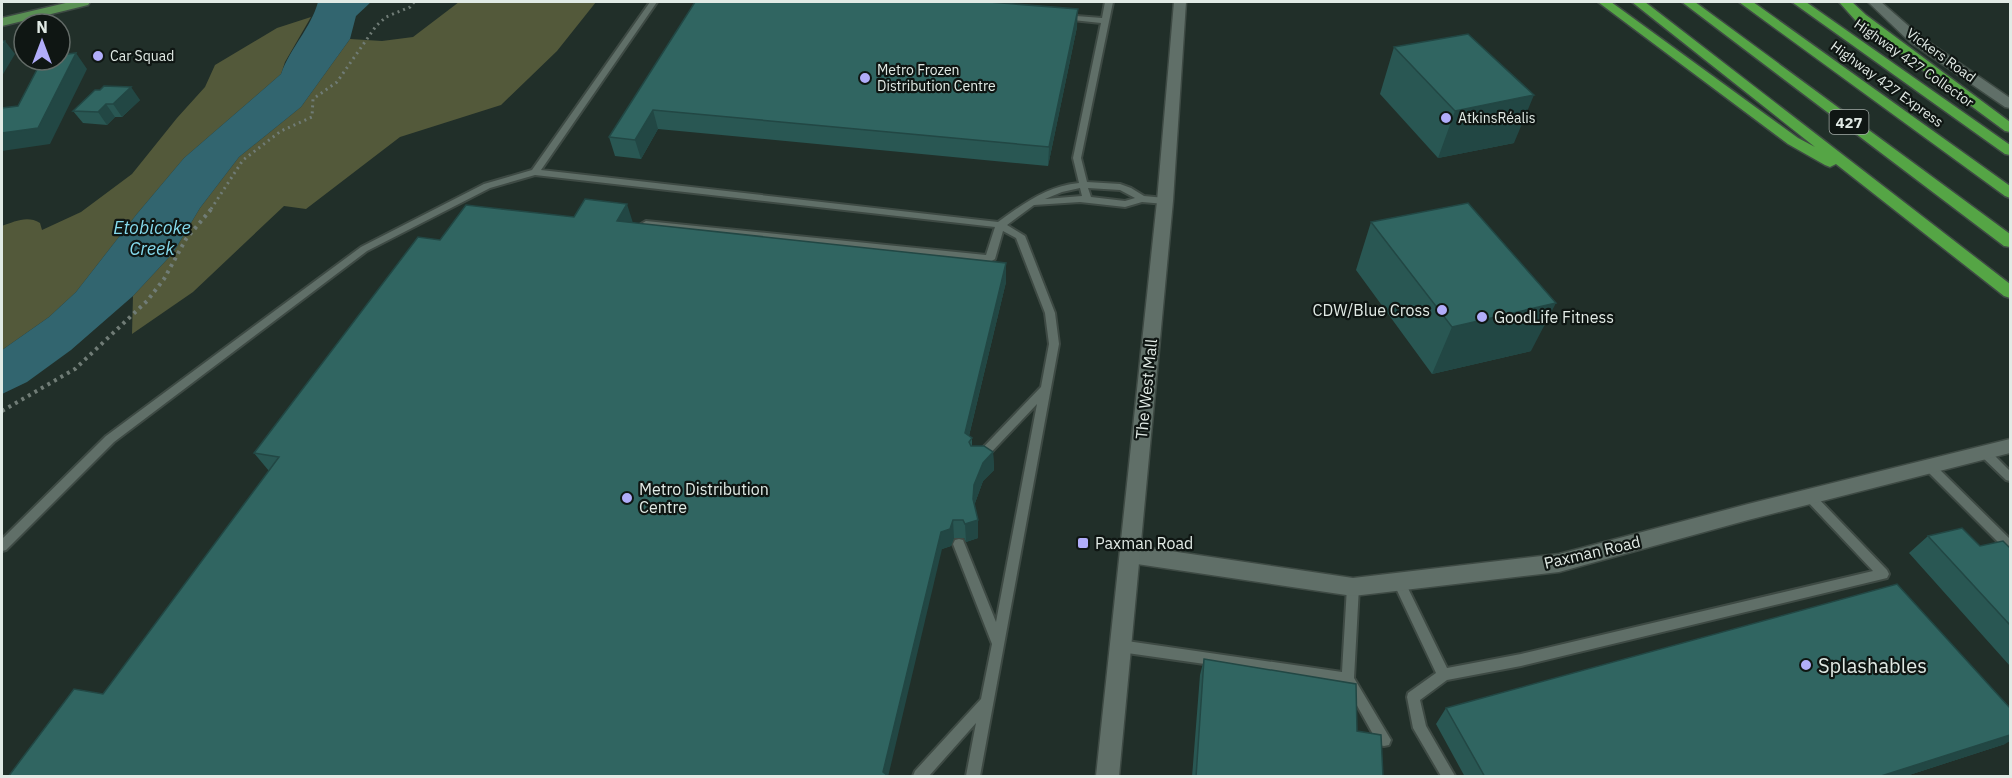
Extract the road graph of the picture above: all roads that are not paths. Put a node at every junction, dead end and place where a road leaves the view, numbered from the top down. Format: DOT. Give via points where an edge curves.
graph roads {
  1 [pos="84,2"];
  2 [pos="652,2"];
  3 [pos="1109,2"];
  4 [pos="1180,2"];
  5 [pos="1604,2"];
  6 [pos="1638,2"];
  7 [pos="1688,2"];
  8 [pos="1745,2"];
  9 [pos="1798,2"];
  10 [pos="1845,2"];
  11 [pos="1874,2"];
  12 [pos="1050,16"];
  13 [pos="1105,21"];
  14 [pos="2,22"];
  15 [pos="2010,104"];
  16 [pos="2010,128"];
  17 [pos="2010,151"];
  18 [pos="535,172"];
  19 [pos="1083,184"];
  20 [pos="1881,190"];
  21 [pos="2010,193"];
  22 [pos="1142,198"];
  23 [pos="1087,200"];
  24 [pos="1165,201"];
  25 [pos="1030,203"];
  26 [pos="646,224"];
  27 [pos="1000,225"];
  28 [pos="2010,242"];
  29 [pos="2010,292"];
  30 [pos="1048,386"];
  31 [pos="2010,446"];
  32 [pos="1985,453"];
  33 [pos="978,460"];
  34 [pos="1930,467"];
  35 [pos="2010,477"];
  36 [pos="1809,497"];
  37 [pos="959,544"];
  38 [pos="2,546"];
  39 [pos="2010,546"];
  40 [pos="1130,554"];
  41 [pos="1399,582"];
  42 [pos="1353,587"];
  43 [pos="998,645"];
  44 [pos="1120,646"];
  45 [pos="1444,675"];
  46 [pos="1348,679"];
  47 [pos="986,703"];
  48 [pos="1384,740"];
  49 [pos="920,777"];
  50 [pos="973,777"];
  51 [pos="1107,777"];
  52 [pos="1448,777"];
  1 -- 14 [label="main road"];
  2 -- 18 [label="lane"];
  3 -- 13 [label="lane"];
  4 -- 24 [label="main road, The West Mall"];
  5 -- 20 [label="highway" via="1792,141"];
  6 -- 20 [label="highway, 427"];
  7 -- 28 [label="highway, 427"];
  8 -- 21 [label="highway, Highway 427 Express / 427"];
  9 -- 17 [label="highway, Highway 427 Collector"];
  10 -- 16 [label="highway" via="1861,18"];
  11 -- 15 [label="main road, Vickers Road" via="1916,39"];
  12 -- 13 [label="lane"];
  13 -- 19 [label="lane" via="1077,158"];
  18 -- 27 [label="lane"];
  18 -- 38 [label="lane" via="487,186 364,249 110,439"];
  19 -- 22 [label="lane" via="1128,187"];
  19 -- 23 [label="lane"];
  19 -- 25 [label="lane" via="1055,189"];
  20 -- 29 [label="highway, 427"];
  22 -- 23 [label="lane" via="1125,204"];
  22 -- 24 [label="lane"];
  23 -- 25 [label="lane"];
  24 -- 40 [label="main road, The West Mall"];
  25 -- 27 [label="lane"];
  26 -- 27 [label="lane" via="990,259"];
  27 -- 30 [label="lane" via="1020,236 1050,313 1054,344"];
  30 -- 33 [label="lane"];
  30 -- 43 [label="lane"];
  31 -- 32 [label="main road, Paxman Road"];
  32 -- 34 [label="main road, Paxman Road"];
  32 -- 35 [label="lane"];
  34 -- 36 [label="main road, Paxman Road"];
  34 -- 39 [label="lane"];
  36 -- 41 [label="main road, Paxman Road" via="1559,563"];
  36 -- 45 [label="lane" via="1887,579"];
  37 -- 43 [label="lane"];
  40 -- 42 [label="main road, Paxman Road"];
  40 -- 44 [label="main road, The West Mall"];
  41 -- 42 [label="main road, Paxman Road"];
  41 -- 45 [label="lane"];
  42 -- 46 [label="lane"];
  43 -- 47 [label="lane"];
  44 -- 46 [label="lane"];
  44 -- 51 [label="main road, The West Mall"];
  45 -- 52 [label="lane" via="1413,697 1420,729"];
  46 -- 48 [label="lane"];
  47 -- 49 [label="lane"];
  47 -- 50 [label="lane"];
}
